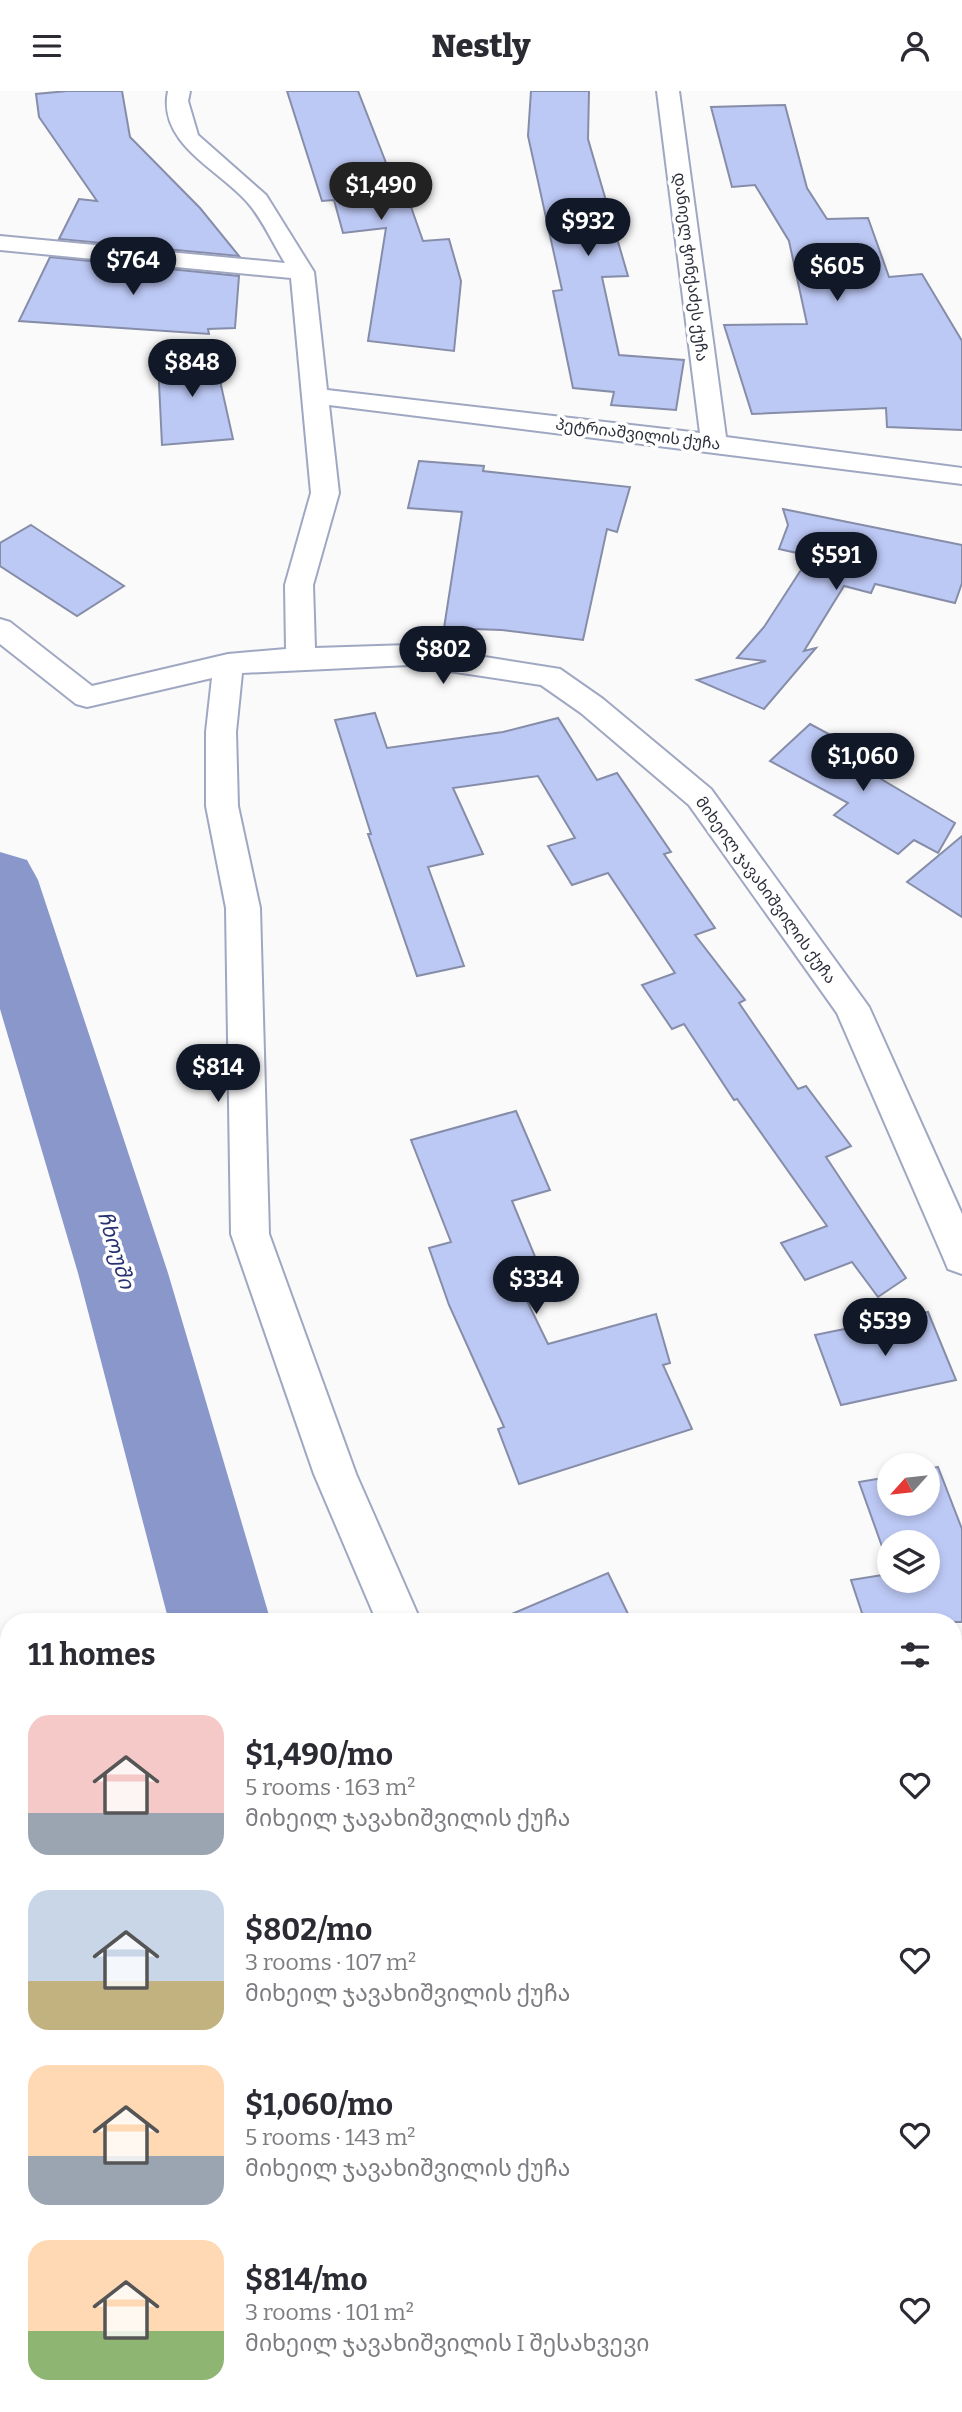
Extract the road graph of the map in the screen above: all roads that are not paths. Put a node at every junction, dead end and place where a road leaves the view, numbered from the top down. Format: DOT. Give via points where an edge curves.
graph roads {
  1 [pos="178,91"];
  2 [pos="668,91"];
  3 [pos="0,243"];
  4 [pos="302,272"];
  5 [pos="314,396"];
  6 [pos="714,443"];
  7 [pos="962,476"];
  8 [pos="0,629"];
  9 [pos="301,658"];
  10 [pos="228,664"];
  11 [pos="962,1257"];
  12 [pos="395,1613"];
  1 -- 4 [label="street" via="187,137 258,200"];
  2 -- 6 [label="street, დანიელ ჭონქაძეს ქუჩა"];
  3 -- 4 [label="street"];
  4 -- 5 [label="street"];
  5 -- 6 [label="street, პეტრიაშვილის ქუჩა"];
  5 -- 9 [label="street" via="325,493 299,585"];
  6 -- 7 [label="street, პეტრიაშვილის ქუჩა"];
  8 -- 10 [label="street, მიხეილ ჯავახიშვილის ქუჩა" via="87,697"];
  9 -- 10 [label="street, მიხეილ ჯავახიშვილის ქუჩა"];
  9 -- 11 [label="street, მიხეილ ჯავახიშვილის ქუჩა" via="408,655 549,676 700,797 852,1007"];
  10 -- 12 [label="street" via="221,732 222,806 243,908 250,1234 335,1474"];
}
